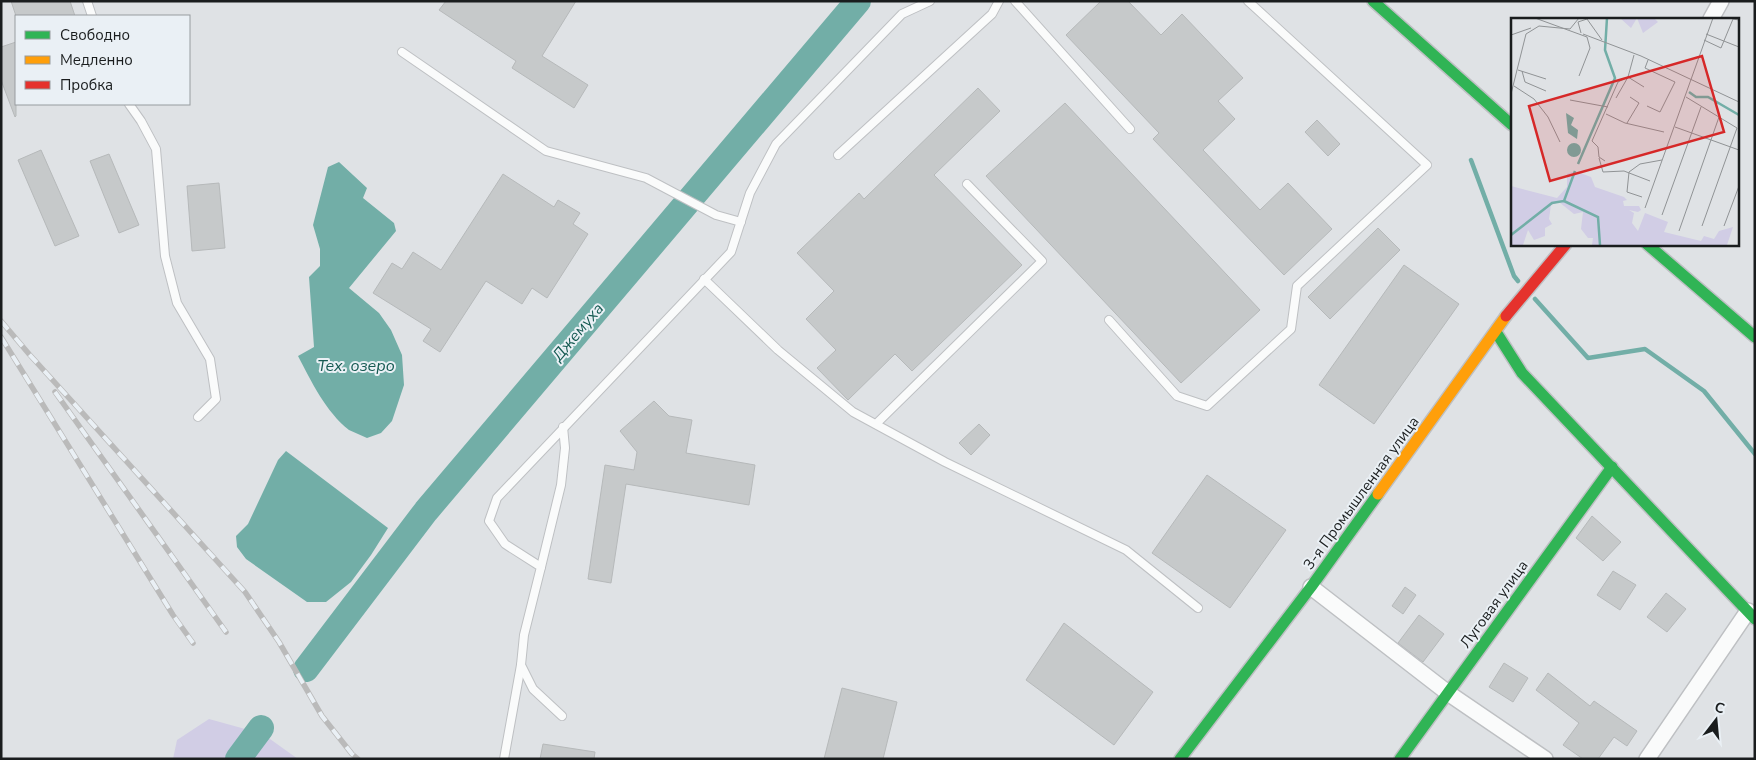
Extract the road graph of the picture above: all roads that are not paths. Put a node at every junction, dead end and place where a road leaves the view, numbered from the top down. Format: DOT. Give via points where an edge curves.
graph roads {
  1 [pos="86,1"];
  2 [pos="930,1"];
  3 [pos="999,1"];
  4 [pos="1015,1"];
  5 [pos="1248,1"];
  6 [pos="1373,1"];
  7 [pos="1721,1"];
  8 [pos="92,15"];
  9 [pos="1712,18"];
  10 [pos="402,52"];
  11 [pos="130,105"];
  12 [pos="1511,124"];
  13 [pos="1130,128"];
  14 [pos="838,155"];
  15 [pos="967,184"];
  16 [pos="741,222"];
  17 [pos="1565,245"];
  18 [pos="1649,245"];
  19 [pos="704,279"];
  20 [pos="1109,320"];
  21 [pos="1496,332"];
  22 [pos="1755,337"];
  23 [pos="198,417"];
  24 [pos="876,424"];
  25 [pos="564,427"];
  26 [pos="1612,467"];
  27 [pos="541,567"];
  28 [pos="1311,588"];
  29 [pos="1198,608"];
  30 [pos="1751,615"];
  31 [pos="521,665"];
  32 [pos="1448,693"];
  33 [pos="562,716"];
  34 [pos="504,759"];
  35 [pos="1180,759"];
  36 [pos="1400,759"];
  37 [pos="1545,759"];
  38 [pos="1647,759"];
  1 -- 8 [label="lane"];
  2 -- 16 [label="lane" via="902,14 776,144 750,193"];
  3 -- 14 [label="lane" via="992,14"];
  4 -- 13 [label="lane"];
  5 -- 20 [label="lane" via="1427,165 1296,286 1291,330 1207,406 1177,396"];
  6 -- 12 [label="street"];
  7 -- 9 [label="street"];
  10 -- 16 [label="lane" via="546,151 646,178 716,215"];
  11 -- 23 [label="lane" via="156,149 165,256 177,303 210,359 216,399"];
  15 -- 24 [label="lane" via="1042,261"];
  16 -- 19 [label="lane" via="731,252"];
  17 -- 21 [label="street, 3-я Промышленная улица"];
  18 -- 22 [label="street"];
  19 -- 24 [label="lane" via="778,350 853,412"];
  19 -- 25 [label="lane"];
  21 -- 26 [label="street" via="1522,373"];
  21 -- 28 [label="street, 3-я Промышленная улица"];
  24 -- 29 [label="lane" via="945,462 1126,550"];
  25 -- 27 [label="lane" via="561,485"];
  25 -- 27 [label="lane" via="497,498 489,521 505,544"];
  26 -- 30 [label="street"];
  26 -- 32 [label="street, Луговая улица"];
  27 -- 31 [label="lane" via="524,635"];
  28 -- 32 [label="street"];
  28 -- 35 [label="street, 3-я Промышленная улица"];
  30 -- 38 [label="street"];
  31 -- 33 [label="lane" via="533,689"];
  31 -- 34 [label="lane"];
  32 -- 36 [label="street, Луговая улица"];
  32 -- 37 [label="street"];
}
